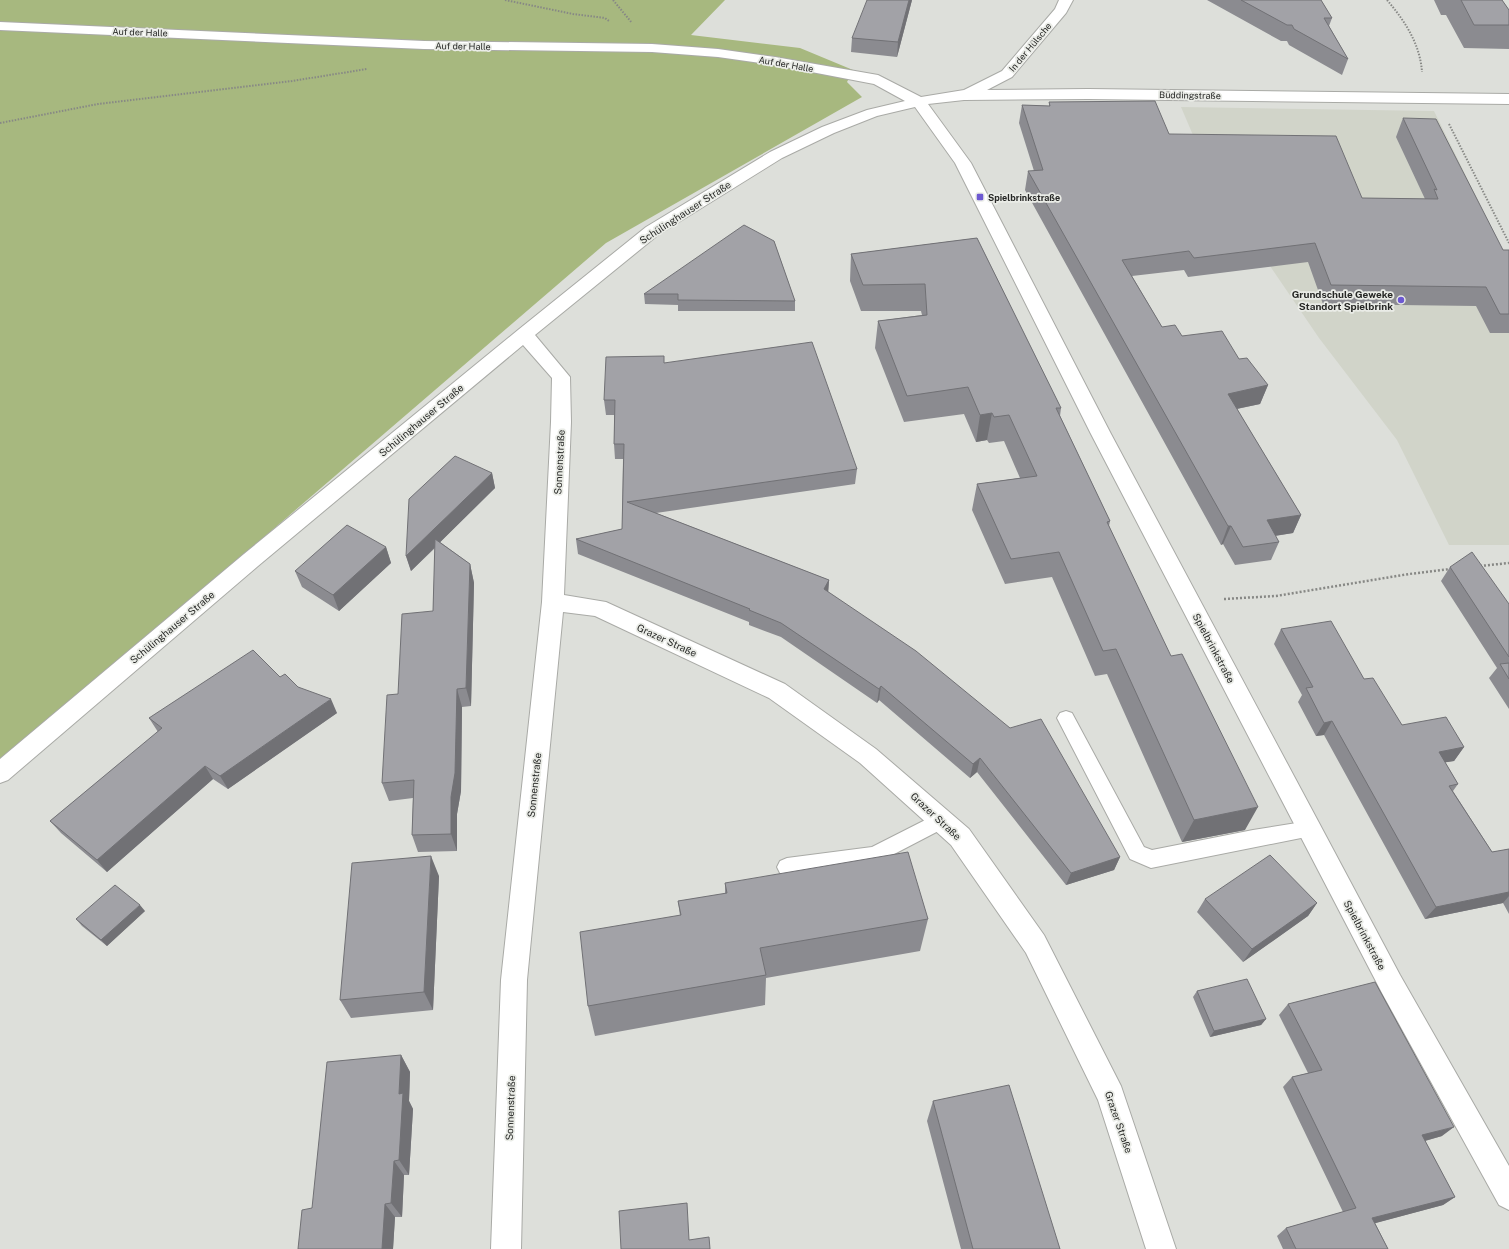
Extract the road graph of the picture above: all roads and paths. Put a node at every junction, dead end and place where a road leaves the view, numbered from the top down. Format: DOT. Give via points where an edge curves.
graph roads {
  1 [pos="505,0"];
  2 [pos="1066,0"];
  3 [pos="1387,0"];
  4 [pos="0,26"];
  5 [pos="652,48"];
  6 [pos="371,68"];
  7 [pos="964,95"];
  8 [pos="1419,97"];
  9 [pos="1436,98"];
  10 [pos="1509,98"];
  11 [pos="919,102"];
  12 [pos="872,112"];
  13 [pos="0,123"];
  14 [pos="1509,243"];
  15 [pos="524,334"];
  16 [pos="1509,563"];
  17 [pos="1478,566"];
  18 [pos="1455,569"];
  19 [pos="1189,601"];
  20 [pos="553,602"];
  21 [pos="1066,718"];
  22 [pos="0,773"];
  23 [pos="941,820"];
  24 [pos="1309,829"];
  25 [pos="787,867"];
  26 [pos="1509,1195"];
  27 [pos="506,1249"];
  28 [pos="1161,1249"];
  1 -- 5 [label="path" via="605,18"];
  2 -- 7 [label="street, In der Hülsche" via="1061,10 1007,74"];
  3 -- 8 [label="path" via="1404,23 1422,62"];
  4 -- 5 [label="street, Auf der Halle" via="424,45"];
  5 -- 11 [label="street, Auf der Halle" via="775,61 878,80"];
  6 -- 13 [label="path" via="292,81 98,104"];
  7 -- 8 [label="street, Büddingstraße"];
  7 -- 11 [label="street, Büddingstraße"];
  8 -- 9 [label="street, Büddingstraße"];
  9 -- 10 [label="street, Büddingstraße"];
  9 -- 14 [label="path"];
  11 -- 12 [label="street, Büddingstraße"];
  11 -- 19 [label="street, Spielbrinkstraße" via="963,163"];
  12 -- 15 [label="street, Schülinghauser Straße" via="776,155 652,231"];
  15 -- 20 [label="street, Sonnenstraße" via="561,377"];
  15 -- 22 [label="street, Schülinghauser Straße" via="251,560"];
  16 -- 17 [label="path"];
  18 -- 19 [label="path" via="1276,596"];
  19 -- 24 [label="street, Spielbrinkstraße"];
  20 -- 23 [label="street, Grazer Straße" via="598,608 777,691 868,756"];
  20 -- 27 [label="street, Sonnenstraße" via="514,980"];
  21 -- 24 [label="lane" via="1136,853 1151,859"];
  23 -- 25 [label="lane" via="875,855"];
  23 -- 28 [label="street, Grazer Straße" via="960,837 1035,944 1111,1096"];
  24 -- 26 [label="street, Spielbrinkstraße" via="1390,984"];
}
